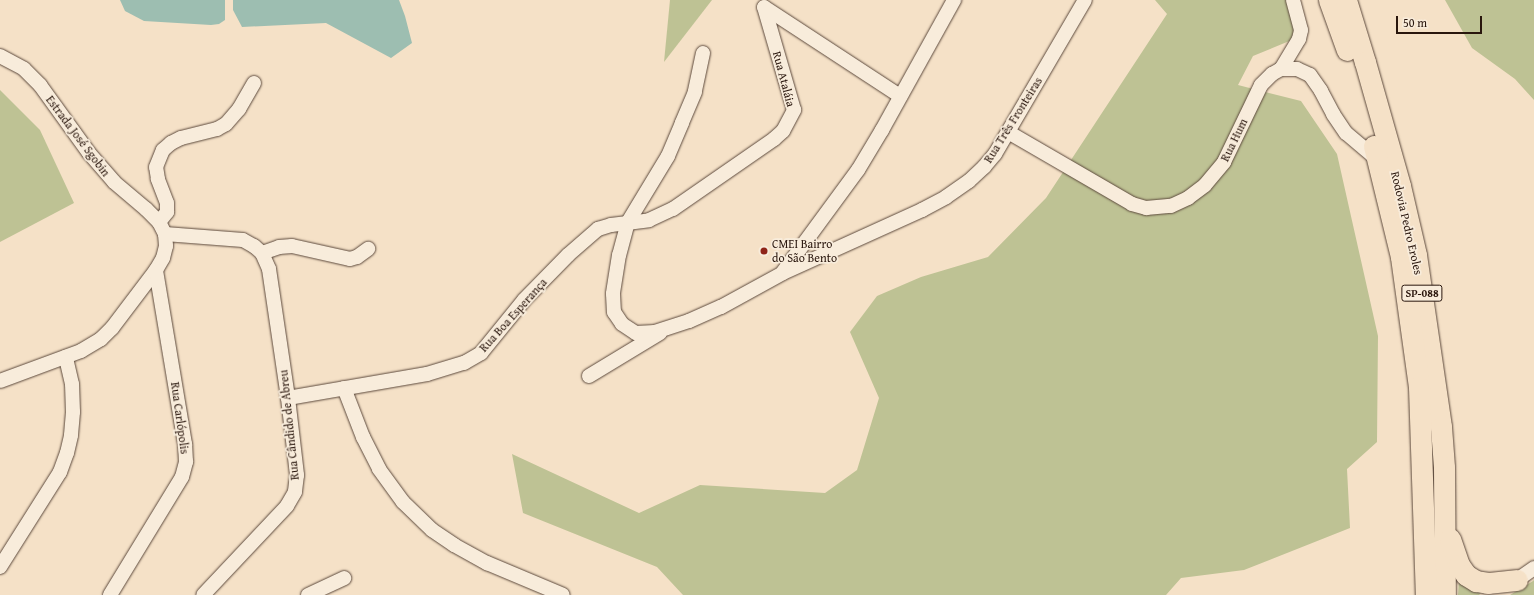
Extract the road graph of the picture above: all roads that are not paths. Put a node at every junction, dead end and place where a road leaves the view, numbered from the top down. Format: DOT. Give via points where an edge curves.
graph roads {
  1 [pos="954,0"];
  2 [pos="1085,0"];
  3 [pos="1293,0"];
  4 [pos="1329,0"];
  5 [pos="1346,0"];
  6 [pos="703,53"];
  7 [pos="0,56"];
  8 [pos="1281,69"];
  9 [pos="254,84"];
  10 [pos="900,96"];
  11 [pos="1008,132"];
  12 [pos="1378,160"];
  13 [pos="628,222"];
  14 [pos="162,228"];
  15 [pos="368,249"];
  16 [pos="262,253"];
  17 [pos="156,270"];
  18 [pos="783,272"];
  19 [pos="669,328"];
  20 [pos="66,357"];
  21 [pos="589,376"];
  22 [pos="0,381"];
  23 [pos="344,388"];
  24 [pos="288,398"];
  25 [pos="1445,520"];
  26 [pos="1424,521"];
  27 [pos="0,567"];
  28 [pos="1526,574"];
  29 [pos="344,578"];
  30 [pos="110,595"];
  31 [pos="203,595"];
  32 [pos="308,595"];
  33 [pos="563,595"];
  34 [pos="1416,595"];
  35 [pos="1426,595"];
  36 [pos="1445,595"];
  37 [pos="1496,595"];
  1 -- 10 [label="street, Rua Três Fronteiras"];
  2 -- 11 [label="street, Rua Três Fronteiras"];
  3 -- 8 [label="street" via="1301,30 1299,39"];
  4 -- 12 [label="highway, Rodovia Pedro Eroles / SP-088" via="1353,66"];
  5 -- 25 [label="highway, Rodovia Pedro Eroles / SP-088" via="1400,186 1416,256 1442,427"];
  6 -- 13 [label="street, Rua Três Fronteiras" via="694,92 668,156"];
  7 -- 14 [label="street, Estrada José Sgobin" via="24,69 40,85 89,153 114,182 146,208"];
  8 -- 11 [label="street, Rua Hum" via="1261,85 1224,162 1200,189 1171,206 1146,208 1132,204"];
  8 -- 12 [label="street" via="1297,68 1310,75 1346,133"];
  9 -- 14 [label="street" via="239,109 226,124 217,129 176,140 163,150 156,166 158,179 168,203"];
  10 -- 13 [label="street, Rua Ataláia" via="764,7 794,110 783,131 673,209 649,220"];
  10 -- 18 [label="street, Rua Três Fronteiras" via="858,170"];
  11 -- 18 [label="street, Rua Três Fronteiras" via="984,167 946,197"];
  12 -- 26 [label="highway, Rodovia Pedro Eroles / SP-088" via="1401,257 1420,387"];
  13 -- 19 [label="street, Rua Três Fronteiras" via="615,275 614,312 622,324 636,333"];
  13 -- 23 [label="street, Rua Boa Esperança" via="598,229 568,255 475,356 447,369"];
  14 -- 16 [label="street" via="242,240"];
  14 -- 17 [label="street" via="164,252"];
  15 -- 16 [label="street" via="350,260 292,246"];
  16 -- 24 [label="street, Rua Cândido de Abreu" via="270,269"];
  17 -- 20 [label="street" via="101,339"];
  17 -- 30 [label="street, Rua Carlópolis" via="186,444 186,462 182,477"];
  18 -- 19 [label="street, Rua Três Fronteiras" via="721,307"];
  19 -- 21 [label="street"];
  20 -- 22 [label="street"];
  20 -- 27 [label="street" via="72,384 71,435 67,453 60,472"];
  23 -- 24 [label="street, Rua Boa Esperança"];
  23 -- 33 [label="street" via="379,469 403,502 422,520 454,545 488,563"];
  24 -- 31 [label="street, Rua Cândido de Abreu" via="296,475 295,492 288,506"];
  25 -- 28 [label="highway" via="1459,565 1466,575 1476,581 1488,583"];
  25 -- 36 [label="highway, Rodovia Pedro Eroles / SP-088"];
  26 -- 34 [label="street"];
  26 -- 35 [label="highway, Rodovia Pedro Eroles / SP-088"];
  28 -- 37 [label="highway"];
  29 -- 32 [label="street"];
}
